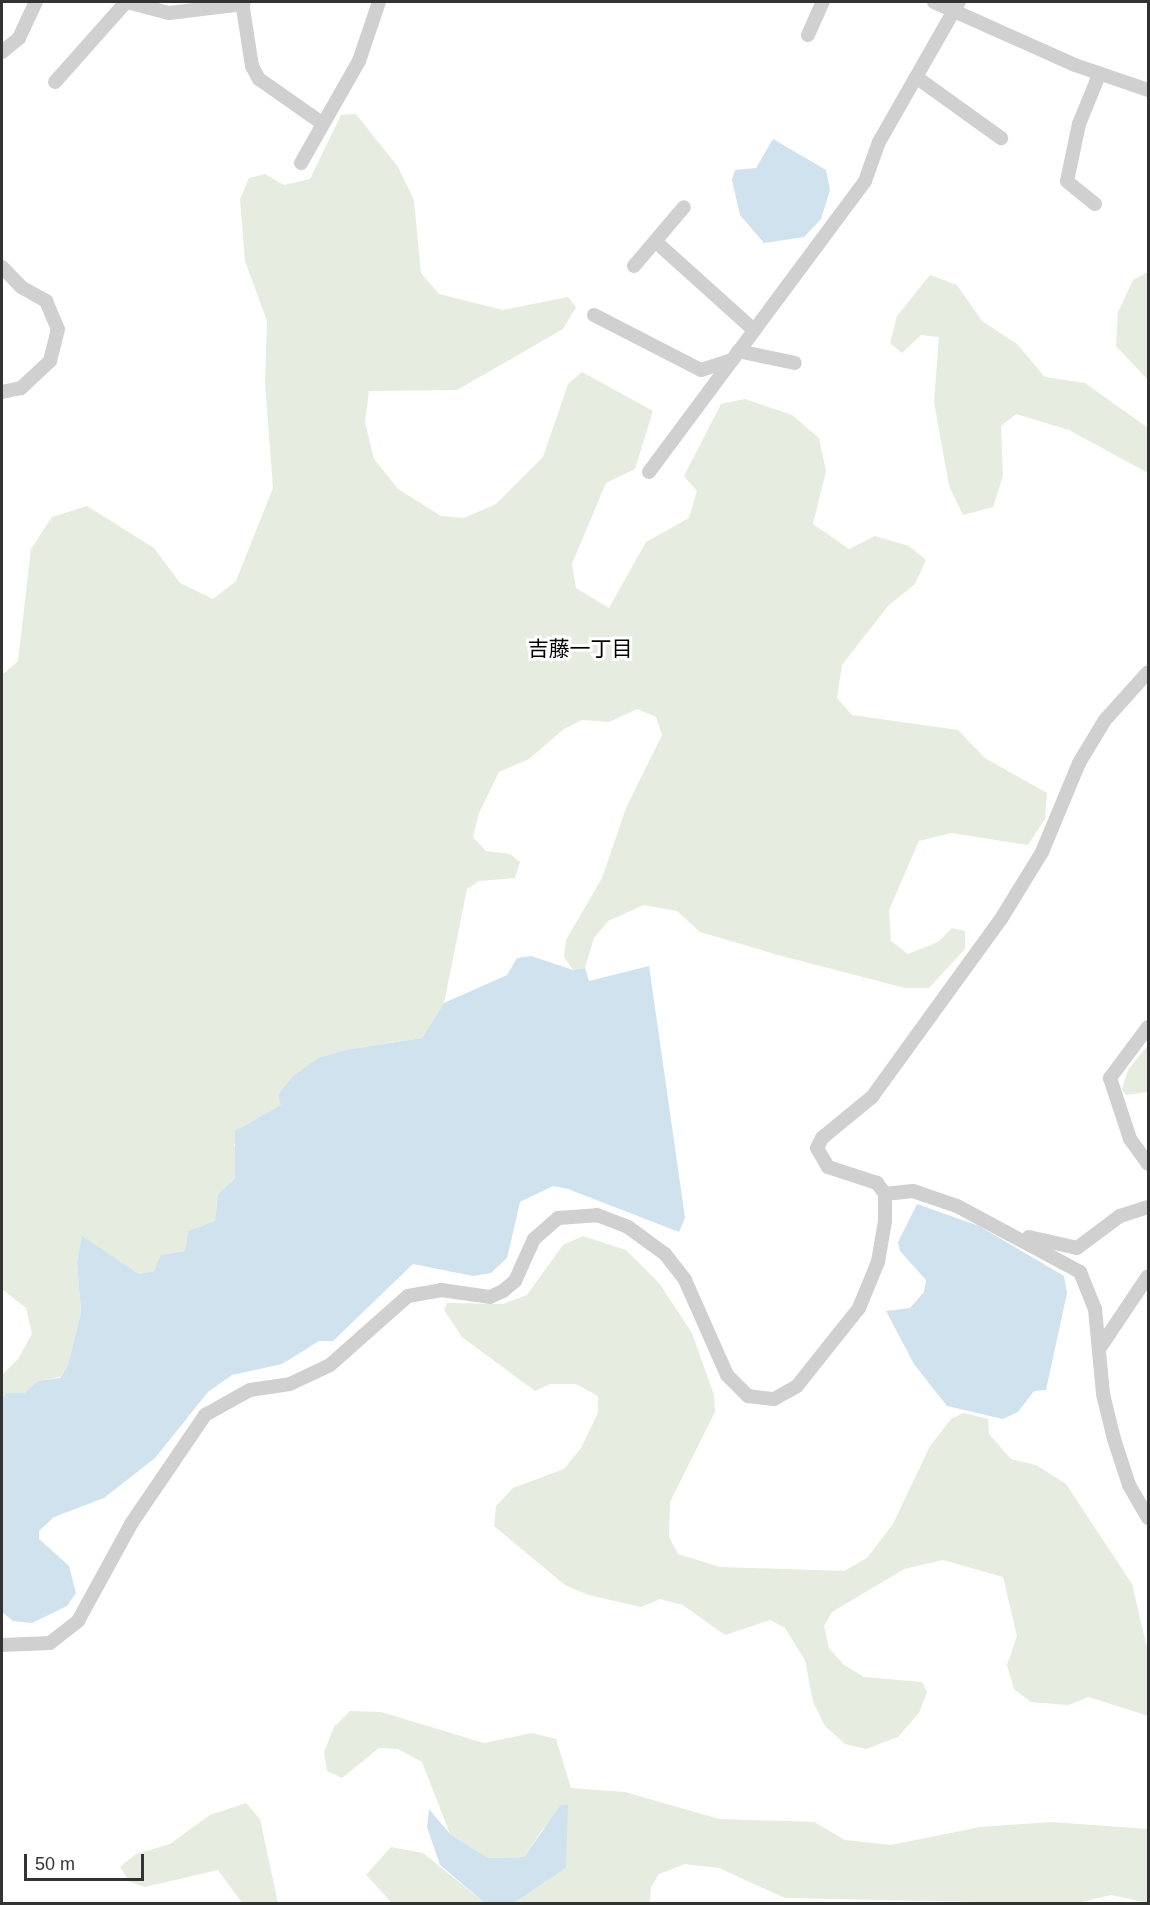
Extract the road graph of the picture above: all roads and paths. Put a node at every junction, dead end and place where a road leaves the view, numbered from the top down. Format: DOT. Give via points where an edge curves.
graph roads {
  1 [pos="36,2"];
  2 [pos="127,2"];
  3 [pos="379,2"];
  4 [pos="823,2"];
  5 [pos="934,2"];
  6 [pos="243,3"];
  7 [pos="957,5"];
  8 [pos="808,35"];
  9 [pos="2,52"];
  10 [pos="1099,75"];
  11 [pos="916,77"];
  12 [pos="55,82"];
  13 [pos="1149,90"];
  14 [pos="323,124"];
  15 [pos="1001,138"];
  16 [pos="301,163"];
  17 [pos="1095,204"];
  18 [pos="684,207"];
  19 [pos="655,241"];
  20 [pos="633,266"];
  21 [pos="2,267"];
  22 [pos="594,315"];
  23 [pos="754,330"];
  24 [pos="735,355"];
  25 [pos="795,363"];
  26 [pos="2,392"];
  27 [pos="649,472"];
  28 [pos="1149,672"];
  29 [pos="1149,1027"];
  30 [pos="1149,1164"];
  31 [pos="885,1194"];
  32 [pos="1149,1207"];
  33 [pos="1018,1238"];
  34 [pos="1149,1276"];
  35 [pos="1101,1347"];
  36 [pos="1149,1518"];
  37 [pos="2,1645"];
  1 -- 9 [label="street" via="19,38"];
  2 -- 6 [label="street" via="169,13"];
  2 -- 12 [label="street"];
  3 -- 14 [label="street" via="359,62"];
  4 -- 8 [label="street"];
  5 -- 7 [label="street"];
  6 -- 14 [label="street" via="252,66 259,79"];
  7 -- 10 [label="street"];
  7 -- 11 [label="street"];
  10 -- 13 [label="street"];
  10 -- 17 [label="street" via="1079,124 1067,181"];
  11 -- 15 [label="street"];
  11 -- 23 [label="street" via="879,142 865,181"];
  14 -- 16 [label="street"];
  18 -- 19 [label="street"];
  19 -- 20 [label="street"];
  19 -- 23 [label="street"];
  21 -- 26 [label="street" via="21,287 46,301 57,329 50,361 21,388"];
  22 -- 24 [label="street" via="700,370"];
  23 -- 24 [label="street"];
  24 -- 25 [label="street"];
  24 -- 27 [label="street"];
  28 -- 31 [label="street" via="1106,720 1078,763 1042,852 1001,919 872,1097 822,1138 817,1148 828,1167 865,1174"];
  29 -- 30 [label="street" via="1110,1078 1130,1139"];
  31 -- 33 [label="street" via="913,1191"];
  31 -- 37 [label="street" via="878,1262 864,1299 848,1326 785,1394 760,1400 735,1386 685,1280 654,1244 597,1215 558,1218 534,1239 515,1281 503,1291 490,1297 441,1290 408,1296 330,1365 290,1384 250,1390 206,1415 131,1524 78,1621 50,1643"];
  32 -- 33 [label="street" via="1120,1216 1077,1248"];
  33 -- 35 [label="street" via="1080,1272 1095,1309"];
  34 -- 35 [label="street"];
  35 -- 36 [label="street" via="1114,1439 1129,1485"];
}
